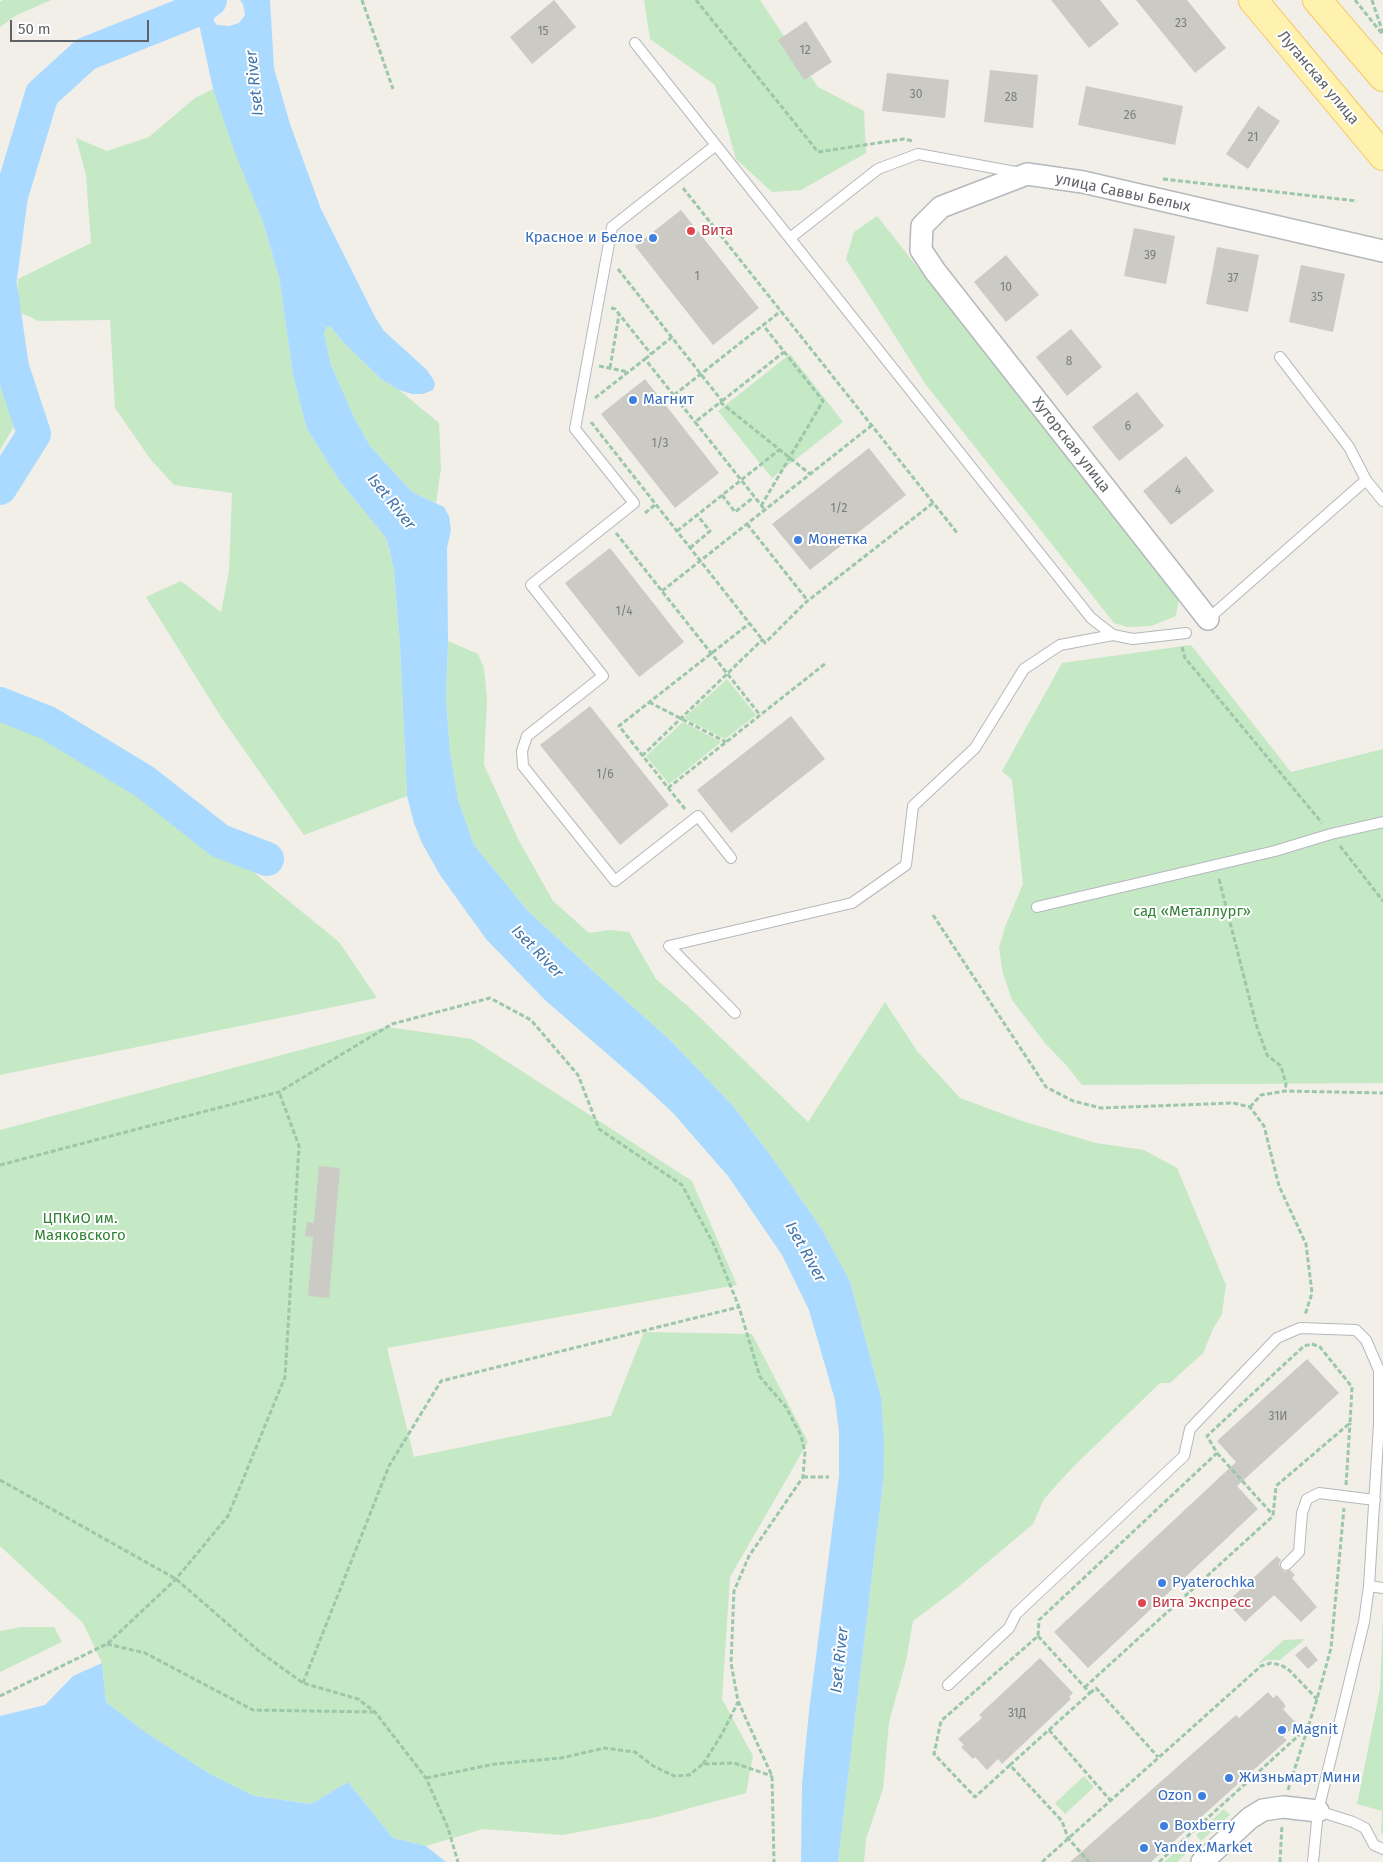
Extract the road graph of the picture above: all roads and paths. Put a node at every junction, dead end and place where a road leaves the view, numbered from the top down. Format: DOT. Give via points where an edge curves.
graph roads {
  1 [pos="362,0"];
  2 [pos="696,0"];
  3 [pos="1253,0"];
  4 [pos="1318,0"];
  5 [pos="1327,0"];
  6 [pos="1354,0"];
  7 [pos="1372,0"];
  8 [pos="1339,25"];
  9 [pos="1383,35"];
  10 [pos="635,44"];
  11 [pos="1383,77"];
  12 [pos="393,89"];
  13 [pos="914,141"];
  14 [pos="716,145"];
  15 [pos="1383,156"];
  16 [pos="1026,174"];
  17 [pos="675,178"];
  18 [pos="1159,178"];
  19 [pos="1357,201"];
  20 [pos="790,238"];
  21 [pos="1383,251"];
  22 [pos="607,255"];
  23 [pos="935,270"];
  24 [pos="598,305"];
  25 [pos="781,311"];
  26 [pos="620,315"];
  27 [pos="763,325"];
  28 [pos="672,337"];
  29 [pos="784,352"];
  30 [pos="651,354"];
  31 [pos="1280,357"];
  32 [pos="645,358"];
  33 [pos="587,364"];
  34 [pos="610,368"];
  35 [pos="628,372"];
  36 [pos="701,374"];
  37 [pos="674,395"];
  38 [pos="721,402"];
  39 [pos="580,408"];
  40 [pos="695,422"];
  41 [pos="872,426"];
  42 [pos="779,450"];
  43 [pos="789,458"];
  44 [pos="810,474"];
  45 [pos="741,480"];
  46 [pos="1366,480"];
  47 [pos="722,495"];
  48 [pos="754,497"];
  49 [pos="1383,501"];
  50 [pos="933,503"];
  51 [pos="761,506"];
  52 [pos="765,510"];
  53 [pos="697,515"];
  54 [pos="608,524"];
  55 [pos="747,524"];
  56 [pos="677,531"];
  57 [pos="958,534"];
  58 [pos="690,548"];
  59 [pos="700,561"];
  60 [pos="662,592"];
  61 [pos="808,601"];
  62 [pos="1208,619"];
  63 [pos="750,623"];
  64 [pos="1186,633"];
  65 [pos="1113,635"];
  66 [pos="762,639"];
  67 [pos="711,653"];
  68 [pos="826,663"];
  69 [pos="727,674"];
  70 [pos="649,702"];
  71 [pos="760,715"];
  72 [pos="681,718"];
  73 [pos="726,742"];
  74 [pos="642,756"];
  75 [pos="668,788"];
  76 [pos="693,820"];
  77 [pos="1383,822"];
  78 [pos="1331,834"];
  79 [pos="731,858"];
  80 [pos="1215,865"];
  81 [pos="1383,901"];
  82 [pos="1037,907"];
  83 [pos="933,915"];
  84 [pos="735,1012"];
  85 [pos="1285,1091"];
  86 [pos="279,1092"];
  87 [pos="1383,1093"];
  88 [pos="1250,1107"];
  89 [pos="0,1165"];
  90 [pos="739,1307"];
  91 [pos="1300,1328"];
  92 [pos="1350,1423"];
  93 [pos="1217,1454"];
  94 [pos="803,1477"];
  95 [pos="829,1477"];
  96 [pos="0,1480"];
  97 [pos="1345,1496"];
  98 [pos="1375,1500"];
  99 [pos="1273,1516"];
  100 [pos="1286,1565"];
  101 [pos="176,1579"];
  102 [pos="1369,1586"];
  103 [pos="1383,1588"];
  104 [pos="1038,1636"];
  105 [pos="106,1644"];
  106 [pos="303,1683"];
  107 [pos="948,1684"];
  108 [pos="1085,1687"];
  109 [pos="1090,1693"];
  110 [pos="0,1696"];
  111 [pos="1318,1700"];
  112 [pos="738,1701"];
  113 [pos="375,1712"];
  114 [pos="1309,1727"];
  115 [pos="1049,1730"];
  116 [pos="1158,1757"];
  117 [pos="703,1764"];
  118 [pos="1010,1765"];
  119 [pos="772,1776"];
  120 [pos="426,1778"];
  121 [pos="1110,1800"];
  122 [pos="1283,1807"];
  123 [pos="1318,1811"];
  124 [pos="1068,1838"];
  125 [pos="1383,1849"];
  126 [pos="458,1862"];
  127 [pos="774,1862"];
  128 [pos="1042,1862"];
  129 [pos="1089,1862"];
  130 [pos="1159,1862"];
  131 [pos="1202,1862"];
  132 [pos="1280,1862"];
  133 [pos="1313,1862"];
  1 -- 12 [label="path"];
  2 -- 13 [label="path" via="818,152 904,139"];
  3 -- 15 [label="main road, Луганская улица"];
  4 -- 8 [label="main road"];
  5 -- 8 [label="main road"];
  6 -- 9 [label="path"];
  7 -- 9 [label="path"];
  8 -- 11 [label="main road"];
  10 -- 14 [label="lane"];
  14 -- 17 [label="lane"];
  14 -- 20 [label="lane"];
  16 -- 20 [label="lane" via="918,154 878,169"];
  16 -- 21 [label="street, улица Саввы Белых" via="1083,182"];
  16 -- 23 [label="street, улица Саввы Белых" via="941,207 922,226 921,250"];
  17 -- 22 [label="lane" via="612,227"];
  17 -- 25 [label="path"];
  18 -- 19 [label="path"];
  20 -- 65 [label="lane" via="1091,618"];
  22 -- 24 [label="lane"];
  22 -- 28 [label="path"];
  23 -- 62 [label="street, Хуторская улица"];
  24 -- 26 [label="path" via="616,309"];
  24 -- 33 [label="lane"];
  25 -- 27 [label="path"];
  25 -- 41 [label="path"];
  26 -- 30 [label="path"];
  26 -- 34 [label="path"];
  27 -- 29 [label="path"];
  27 -- 36 [label="path"];
  28 -- 30 [label="path"];
  28 -- 36 [label="path"];
  29 -- 38 [label="path"];
  29 -- 43 [label="path" via="822,401"];
  30 -- 32 [label="path"];
  31 -- 46 [label="lane" via="1349,447"];
  32 -- 35 [label="path"];
  32 -- 37 [label="path"];
  33 -- 34 [label="path"];
  33 -- 39 [label="lane"];
  34 -- 35 [label="path"];
  35 -- 39 [label="path"];
  36 -- 37 [label="path"];
  36 -- 38 [label="path"];
  37 -- 40 [label="path"];
  38 -- 40 [label="path"];
  38 -- 42 [label="path"];
  39 -- 54 [label="lane" via="575,429 634,503"];
  39 -- 56 [label="path"];
  40 -- 45 [label="path"];
  41 -- 44 [label="path"];
  41 -- 50 [label="path"];
  42 -- 43 [label="path"];
  42 -- 45 [label="path"];
  43 -- 44 [label="path"];
  43 -- 51 [label="path"];
  44 -- 52 [label="path"];
  45 -- 47 [label="path"];
  45 -- 48 [label="path"];
  46 -- 49 [label="lane"];
  46 -- 62 [label="lane"];
  47 -- 48 [label="path" via="735,512"];
  47 -- 53 [label="path"];
  48 -- 51 [label="path"];
  50 -- 57 [label="path"];
  50 -- 61 [label="path"];
  51 -- 52 [label="path"];
  52 -- 55 [label="path"];
  53 -- 56 [label="path"];
  53 -- 58 [label="path" via="710,531"];
  54 -- 60 [label="path"];
  54 -- 76 [label="lane" via="531,585 603,676 527,736 522,751 523,766 615,881"];
  55 -- 59 [label="path"];
  55 -- 61 [label="path"];
  56 -- 58 [label="path"];
  58 -- 59 [label="path"];
  59 -- 60 [label="path"];
  59 -- 63 [label="path"];
  60 -- 67 [label="path"];
  61 -- 66 [label="path" via="766,643"];
  63 -- 66 [label="path"];
  63 -- 67 [label="path"];
  64 -- 65 [label="lane" via="1133,639"];
  64 -- 78 [label="path" via="1182,646 1185,658"];
  65 -- 84 [label="lane" via="1060,645 1024,669 975,748 913,806 906,865 868,892 852,903 670,946"];
  66 -- 69 [label="path"];
  67 -- 69 [label="path"];
  67 -- 70 [label="path"];
  68 -- 71 [label="path"];
  69 -- 71 [label="path"];
  69 -- 72 [label="path"];
  70 -- 72 [label="path"];
  70 -- 74 [label="path" via="619,726"];
  71 -- 73 [label="path"];
  72 -- 73 [label="path"];
  72 -- 74 [label="path"];
  73 -- 75 [label="path"];
  74 -- 75 [label="path"];
  75 -- 76 [label="path"];
  76 -- 79 [label="lane" via="698,816"];
  77 -- 78 [label="lane"];
  78 -- 80 [label="lane"];
  78 -- 81 [label="path"];
  80 -- 82 [label="lane"];
  80 -- 85 [label="path" via="1256,1024 1267,1055 1281,1066"];
  83 -- 88 [label="path" via="1046,1087 1073,1101 1101,1108 1233,1103"];
  85 -- 87 [label="path"];
  85 -- 88 [label="path" via="1261,1095"];
  86 -- 89 [label="path"];
  86 -- 90 [label="path" via="392,1024 490,998 531,1020 549,1040 578,1075 599,1129 682,1185 714,1245"];
  86 -- 101 [label="path" via="299,1146 285,1377 228,1516"];
  88 -- 91 [label="path" via="1264,1126 1279,1186 1306,1244 1312,1293"];
  90 -- 94 [label="path" via="760,1377 786,1407 802,1436 805,1452"];
  90 -- 106 [label="path" via="441,1381 389,1466"];
  91 -- 98 [label="lane" via="1356,1330 1366,1340 1380,1370"];
  91 -- 107 [label="lane" via="1277,1338 1190,1429 1184,1456 1016,1614 1009,1628"];
  92 -- 93 [label="path" via="1352,1387 1320,1347 1312,1344 1304,1346 1207,1436"];
  92 -- 97 [label="path"];
  92 -- 99 [label="path" via="1276,1486"];
  93 -- 99 [label="path"];
  93 -- 104 [label="path" via="1039,1620"];
  94 -- 95 [label="path"];
  94 -- 112 [label="path" via="749,1556 734,1590 731,1663"];
  96 -- 101 [label="path"];
  97 -- 98 [label="lane"];
  97 -- 100 [label="lane" via="1319,1493 1307,1499 1302,1513 1299,1552"];
  97 -- 111 [label="path" via="1331,1648"];
  98 -- 102 [label="lane"];
  99 -- 108 [label="path"];
  101 -- 105 [label="path"];
  101 -- 106 [label="path" via="260,1652"];
  102 -- 103 [label="lane"];
  102 -- 123 [label="lane" via="1364,1622"];
  104 -- 108 [label="path"];
  104 -- 118 [label="path" via="941,1721 934,1754 975,1797"];
  105 -- 110 [label="path"];
  105 -- 113 [label="path" via="145,1653 253,1710"];
  106 -- 113 [label="path" via="358,1698"];
  108 -- 109 [label="path"];
  109 -- 115 [label="path"];
  109 -- 116 [label="path" via="1096,1688"];
  111 -- 114 [label="path"];
  111 -- 116 [label="path" via="1281,1665 1261,1666"];
  112 -- 117 [label="path"];
  112 -- 119 [label="path"];
  113 -- 120 [label="path"];
  114 -- 122 [label="path"];
  114 -- 130 [label="path"];
  115 -- 118 [label="path"];
  115 -- 121 [label="path"];
  116 -- 121 [label="path"];
  117 -- 119 [label="path" via="734,1763"];
  117 -- 120 [label="path" via="689,1775 674,1776 635,1752 605,1748 561,1758 495,1764"];
  118 -- 124 [label="path" via="1062,1821"];
  119 -- 127 [label="path"];
  120 -- 126 [label="path" via="448,1828"];
  121 -- 124 [label="path"];
  122 -- 123 [label="street"];
  122 -- 131 [label="street" via="1263,1810 1250,1818"];
  122 -- 132 [label="path"];
  123 -- 125 [label="lane" via="1365,1828 1374,1845"];
  123 -- 133 [label="lane"];
  124 -- 128 [label="path"];
  124 -- 129 [label="path"];
}
